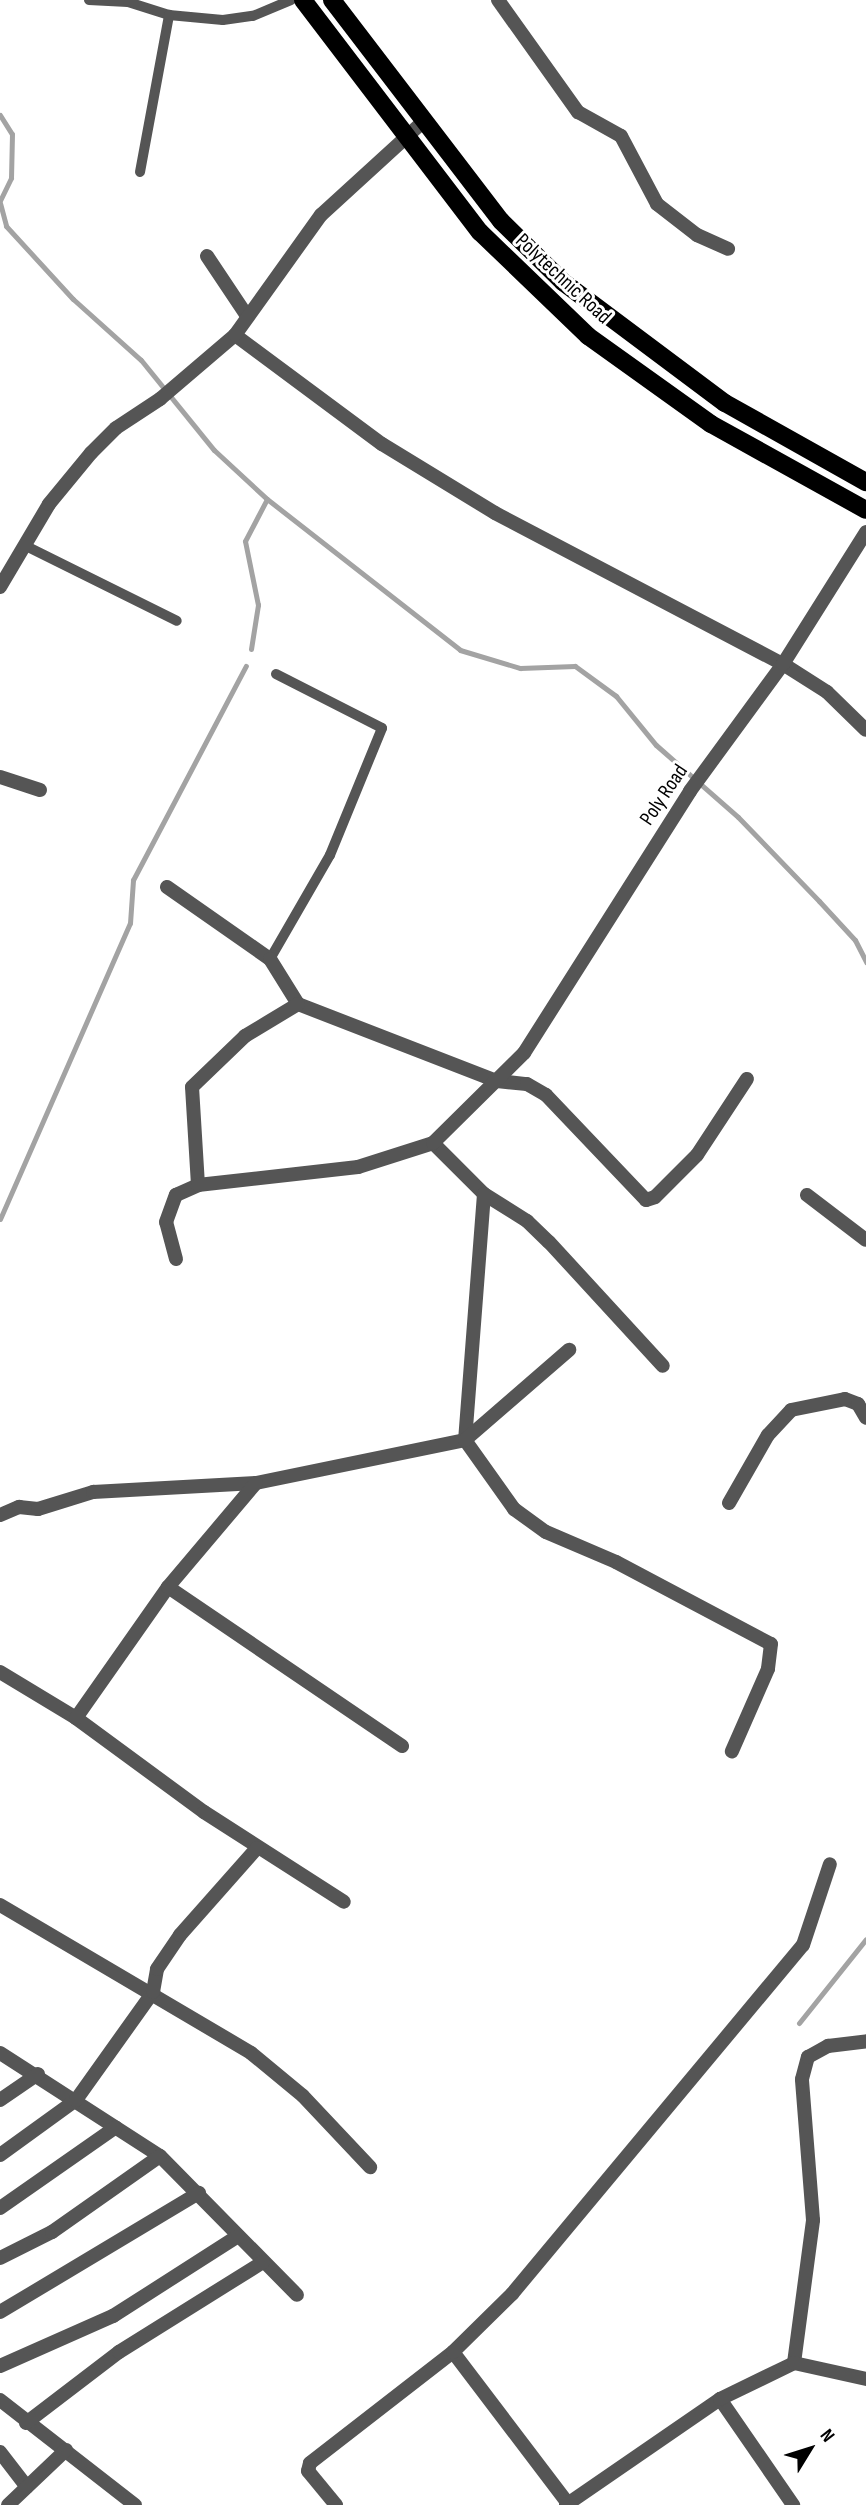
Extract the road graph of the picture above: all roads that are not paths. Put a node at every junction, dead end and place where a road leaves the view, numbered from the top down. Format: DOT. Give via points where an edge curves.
graph roads {
  1 [pos="89,0"];
  2 [pos="291,0"];
  3 [pos="303,0"];
  4 [pos="332,0"];
  5 [pos="498,0"];
  6 [pos="169,15"];
  7 [pos="423,122"];
  8 [pos="404,136"];
  9 [pos="140,172"];
  10 [pos="728,249"];
  11 [pos="207,256"];
  12 [pos="247,316"];
  13 [pos="235,335"];
  14 [pos="866,482"];
  15 [pos="866,510"];
  16 [pos="866,532"];
  17 [pos="27,547"];
  18 [pos="0,587"];
  19 [pos="177,621"];
  20 [pos="783,664"];
  21 [pos="276,674"];
  22 [pos="866,730"];
  23 [pos="0,777"];
  24 [pos="40,790"];
  25 [pos="167,887"];
  26 [pos="270,958"];
  27 [pos="298,1004"];
  28 [pos="747,1079"];
  29 [pos="497,1082"];
  30 [pos="433,1143"];
  31 [pos="198,1185"];
  32 [pos="484,1194"];
  33 [pos="807,1195"];
  34 [pos="866,1240"];
  35 [pos="176,1259"];
  36 [pos="569,1350"];
  37 [pos="663,1366"];
  38 [pos="862,1399"];
  39 [pos="866,1418"];
  40 [pos="464,1440"];
  41 [pos="256,1483"];
  42 [pos="729,1503"];
  43 [pos="0,1515"];
  44 [pos="169,1587"];
  45 [pos="0,1672"];
  46 [pos="76,1718"];
  47 [pos="402,1746"];
  48 [pos="732,1751"];
  49 [pos="257,1847"];
  50 [pos="830,1864"];
  51 [pos="344,1902"];
  52 [pos="0,1905"];
  53 [pos="153,1992"];
  54 [pos="866,2042"];
  55 [pos="0,2053"];
  56 [pos="38,2074"];
  57 [pos="0,2100"];
  58 [pos="76,2100"];
  59 [pos="116,2127"];
  60 [pos="0,2155"];
  61 [pos="160,2156"];
  62 [pos="370,2167"];
  63 [pos="199,2193"];
  64 [pos="0,2208"];
  65 [pos="238,2236"];
  66 [pos="0,2258"];
  67 [pos="263,2262"];
  68 [pos="297,2295"];
  69 [pos="0,2312"];
  70 [pos="453,2352"];
  71 [pos="794,2363"];
  72 [pos="0,2366"];
  73 [pos="866,2379"];
  74 [pos="720,2399"];
  75 [pos="0,2400"];
  76 [pos="26,2423"];
  77 [pos="66,2450"];
  78 [pos="0,2452"];
  79 [pos="27,2487"];
  80 [pos="8,2505"];
  81 [pos="135,2505"];
  82 [pos="335,2505"];
  83 [pos="568,2505"];
  84 [pos="793,2505"];
  1 -- 6 [label="lane" via="128,2"];
  2 -- 6 [label="lane" via="253,16 223,20"];
  3 -- 8 [label="main road, Polytechnic Road"];
  4 -- 7 [label="main road, Polytechnic Road"];
  5 -- 10 [label="street" via="578,112 621,136 657,204 697,234"];
  6 -- 9 [label="lane"];
  7 -- 8 [label="street"];
  7 -- 14 [label="main road, Polytechnic Road" via="512,233 603,316 725,403"];
  8 -- 12 [label="street" via="321,215"];
  8 -- 15 [label="main road, Polytechnic Road" via="480,232 588,336 711,424"];
  11 -- 12 [label="street"];
  12 -- 13 [label="street"];
  13 -- 17 [label="street" via="91,453 49,504"];
  13 -- 20 [label="street" via="382,444 484,507"];
  16 -- 20 [label="street, Poly Road"];
  17 -- 18 [label="street"];
  17 -- 19 [label="lane"];
  20 -- 22 [label="street" via="827,692"];
  20 -- 29 [label="street, Poly Road" via="691,791 524,1053"];
  21 -- 26 [label="lane" via="382,728 330,856"];
  23 -- 24 [label="street"];
  25 -- 26 [label="street"];
  26 -- 27 [label="street"];
  27 -- 29 [label="street"];
  27 -- 31 [label="street" via="245,1036 192,1087"];
  28 -- 29 [label="street" via="697,1155 655,1197 646,1200 546,1095 527,1084"];
  29 -- 30 [label="street, Poly Road"];
  30 -- 31 [label="street" via="358,1167"];
  30 -- 32 [label="street"];
  31 -- 35 [label="street" via="176,1195 169,1207 166,1222"];
  32 -- 37 [label="street" via="527,1221 549,1242"];
  32 -- 40 [label="street"];
  33 -- 34 [label="street"];
  36 -- 40 [label="street"];
  38 -- 39 [label="street"];
  38 -- 42 [label="street" via="822,1401 791,1410 768,1435"];
  40 -- 41 [label="street"];
  40 -- 48 [label="street" via="514,1509 547,1532 616,1562 771,1644 768,1669"];
  41 -- 43 [label="street" via="93,1492"];
  41 -- 44 [label="street"];
  44 -- 46 [label="street"];
  44 -- 47 [label="street"];
  45 -- 46 [label="street"];
  46 -- 49 [label="street"];
  49 -- 51 [label="street"];
  49 -- 53 [label="street" via="180,1935 157,1969"];
  50 -- 70 [label="street" via="803,1945 512,2294"];
  52 -- 53 [label="street"];
  53 -- 58 [label="street"];
  53 -- 62 [label="street" via="251,2053 303,2096"];
  54 -- 71 [label="street" via="841,2043 808,2057 802,2079 813,2220"];
  55 -- 56 [label="street"];
  56 -- 57 [label="street"];
  56 -- 58 [label="street"];
  58 -- 59 [label="street"];
  58 -- 60 [label="street"];
  59 -- 61 [label="street"];
  59 -- 64 [label="street"];
  61 -- 63 [label="street"];
  61 -- 66 [label="street" via="52,2232"];
  63 -- 65 [label="street"];
  63 -- 69 [label="street"];
  65 -- 67 [label="street"];
  65 -- 72 [label="street" via="113,2316"];
  67 -- 68 [label="street"];
  67 -- 76 [label="street" via="119,2352"];
  70 -- 82 [label="street" via="310,2463 308,2471"];
  70 -- 83 [label="street"];
  71 -- 73 [label="street"];
  71 -- 74 [label="street"];
  74 -- 83 [label="street"];
  74 -- 84 [label="street"];
  75 -- 76 [label="street"];
  76 -- 77 [label="street"];
  77 -- 79 [label="street"];
  77 -- 81 [label="street"];
  78 -- 79 [label="street"];
  79 -- 80 [label="street"];
}
